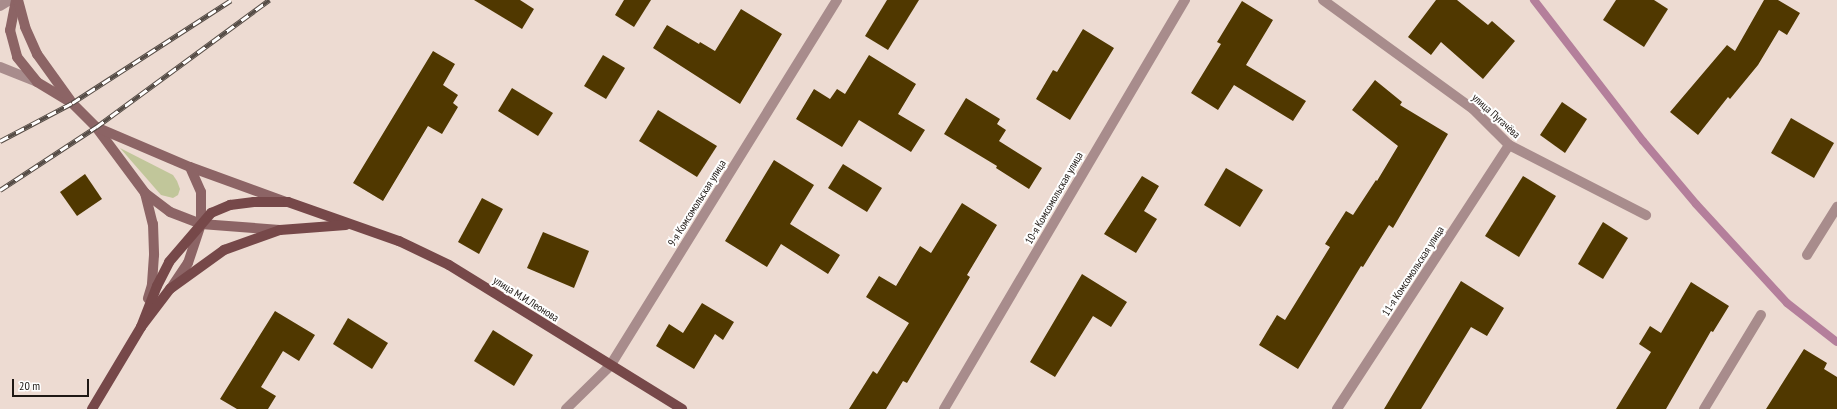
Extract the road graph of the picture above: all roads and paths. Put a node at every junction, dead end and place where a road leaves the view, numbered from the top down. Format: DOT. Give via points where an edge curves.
graph roads {
  1 [pos="10,0"];
  2 [pos="17,0"];
  3 [pos="837,0"];
  4 [pos="1185,0"];
  5 [pos="1324,0"];
  6 [pos="0,6"];
  7 [pos="0,68"];
  8 [pos="37,82"];
  9 [pos="72,103"];
  10 [pos="96,127"];
  11 [pos="1509,145"];
  12 [pos="190,167"];
  13 [pos="145,194"];
  14 [pos="288,202"];
  15 [pos="1837,208"];
  16 [pos="1646,215"];
  17 [pos="201,224"];
  18 [pos="350,225"];
  19 [pos="280,230"];
  20 [pos="1807,254"];
  21 [pos="170,289"];
  22 [pos="1761,315"];
  23 [pos="140,327"];
  24 [pos="610,366"];
  25 [pos="92,409"];
  26 [pos="566,409"];
  27 [pos="682,409"];
  28 [pos="944,409"];
  29 [pos="1337,409"];
  30 [pos="1704,409"];
  1 -- 6 [label="street"];
  2 -- 8 [label="main road" via="10,30 17,57"];
  2 -- 9 [label="main road" via="37,54"];
  3 -- 24 [label="street, 9-я Комсомольская улица"];
  4 -- 28 [label="street, 10-я Комсомольская улица"];
  5 -- 11 [label="street, улица Пугачёва" via="1473,109"];
  7 -- 8 [label="street"];
  8 -- 9 [label="main road"];
  9 -- 10 [label="main road"];
  10 -- 12 [label="main road"];
  10 -- 13 [label="main road"];
  11 -- 16 [label="street, улица Пугачёва"];
  11 -- 29 [label="street, 11-я Комсомольская улица"];
  12 -- 14 [label="main road"];
  12 -- 17 [label="main road" via="201,192"];
  13 -- 17 [label="main road" via="170,212"];
  13 -- 23 [label="main road" via="153,224 154,255 152,285"];
  14 -- 17 [label="main road" via="230,205 211,213"];
  14 -- 18 [label="main road, улица М.И.Леонова"];
  15 -- 20 [label="street"];
  17 -- 19 [label="main road"];
  17 -- 21 [label="main road" via="188,264"];
  17 -- 23 [label="main road" via="169,262"];
  18 -- 19 [label="main road"];
  18 -- 24 [label="main road, улица М.И.Леонова" via="399,241 449,265"];
  19 -- 21 [label="main road" via="224,250"];
  21 -- 23 [label="main road"];
  22 -- 30 [label="street"];
  23 -- 25 [label="main road"];
  24 -- 26 [label="street, 9-я Комсомольская улица"];
  24 -- 27 [label="main road, улица М.И.Леонова"];
}
